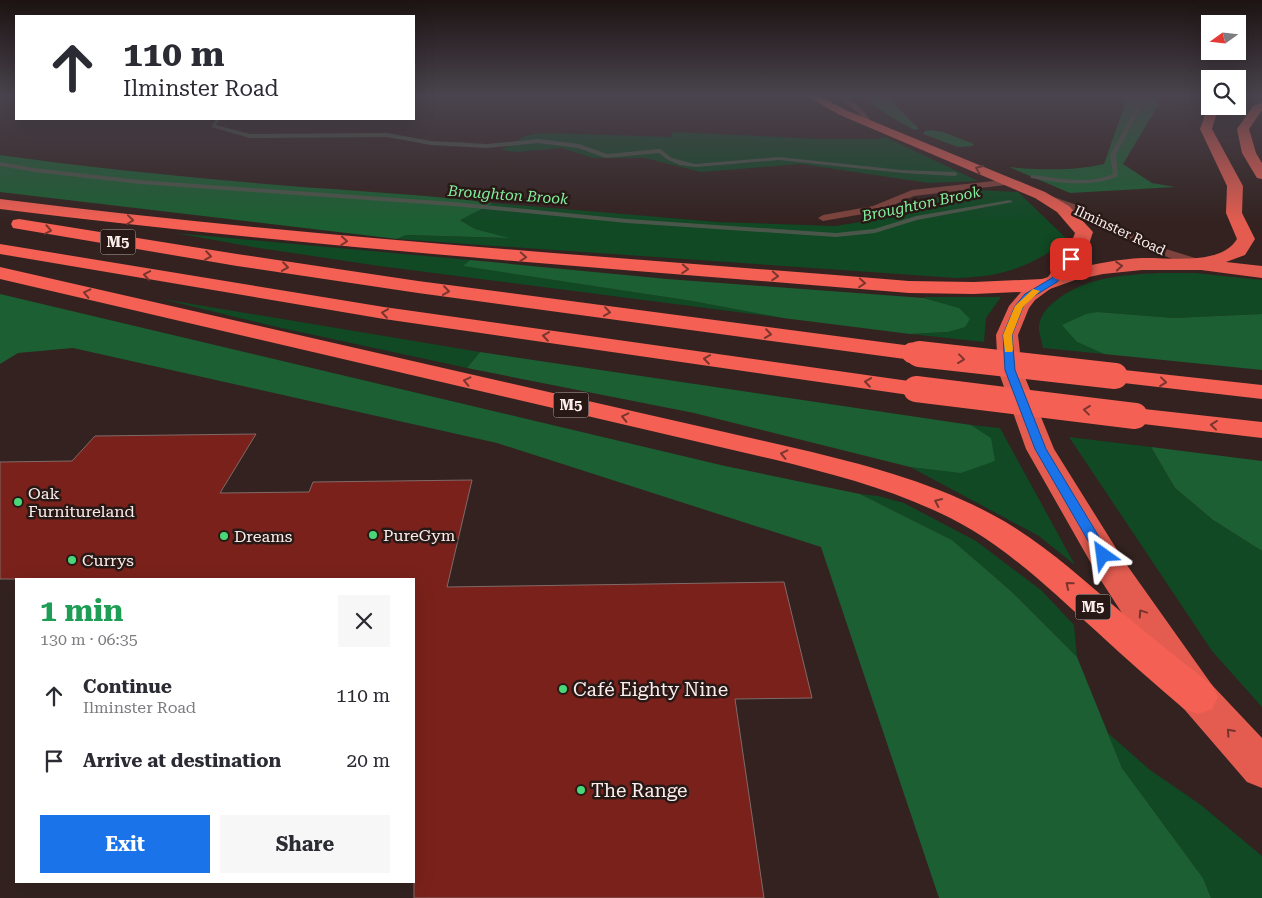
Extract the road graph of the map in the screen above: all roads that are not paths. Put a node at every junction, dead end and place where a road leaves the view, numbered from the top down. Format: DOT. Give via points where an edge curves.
graph roads {
  1 [pos="908,139"];
  2 [pos="1211,139"];
  3 [pos="1245,139"];
  4 [pos="1262,175"];
  5 [pos="1011,182"];
  6 [pos="1040,195"];
  7 [pos="0,204"];
  8 [pos="823,218"];
  9 [pos="0,220"];
  10 [pos="0,249"];
  11 [pos="1201,264"];
  12 [pos="1262,272"];
  13 [pos="0,273"];
  14 [pos="1049,283"];
  15 [pos="1262,392"];
  16 [pos="1262,430"];
  17 [pos="1198,697"];
  18 [pos="1262,768"];
  5 -- 1 [label="highway, Ilminster Road, one-way"];
  2 -- 11 [label="highway" via="1235,186 1234,213 1246,240 1239,251"];
  3 -- 4 [label="highway" via="1249,154"];
  5 -- 6 [label="highway, Ilminster Road"];
  5 -- 8 [label="lane" via="912,193 876,209"];
  6 -- 11 [label="lane, Ilminster Road" via="1073,207 1162,251"];
  6 -- 14 [label="highway, Ilminster Road" via="1063,209 1084,232 1079,247"];
  7 -- 14 [label="highway, M5, one-way" via="193,227 474,253 909,287"];
  9 -- 15 [label="highway, M5, one-way, bridge" via="102,239 418,287 912,353"];
  16 -- 10 [label="highway, M5, one-way, bridge" via="916,389 384,313"];
  11 -- 12 [label="highway"];
  14 -- 11 [label="highway, one-way" via="1102,268"];
  17 -- 13 [label="highway, M5, one-way" via="1069,585 1025,552 982,523 914,491 791,455"];
  17 -- 14 [label="highway, one-way" via="1112,570 1040,449 1010,370 1007,335 1019,306"];
  18 -- 17 [label="highway, one-way"];
}
